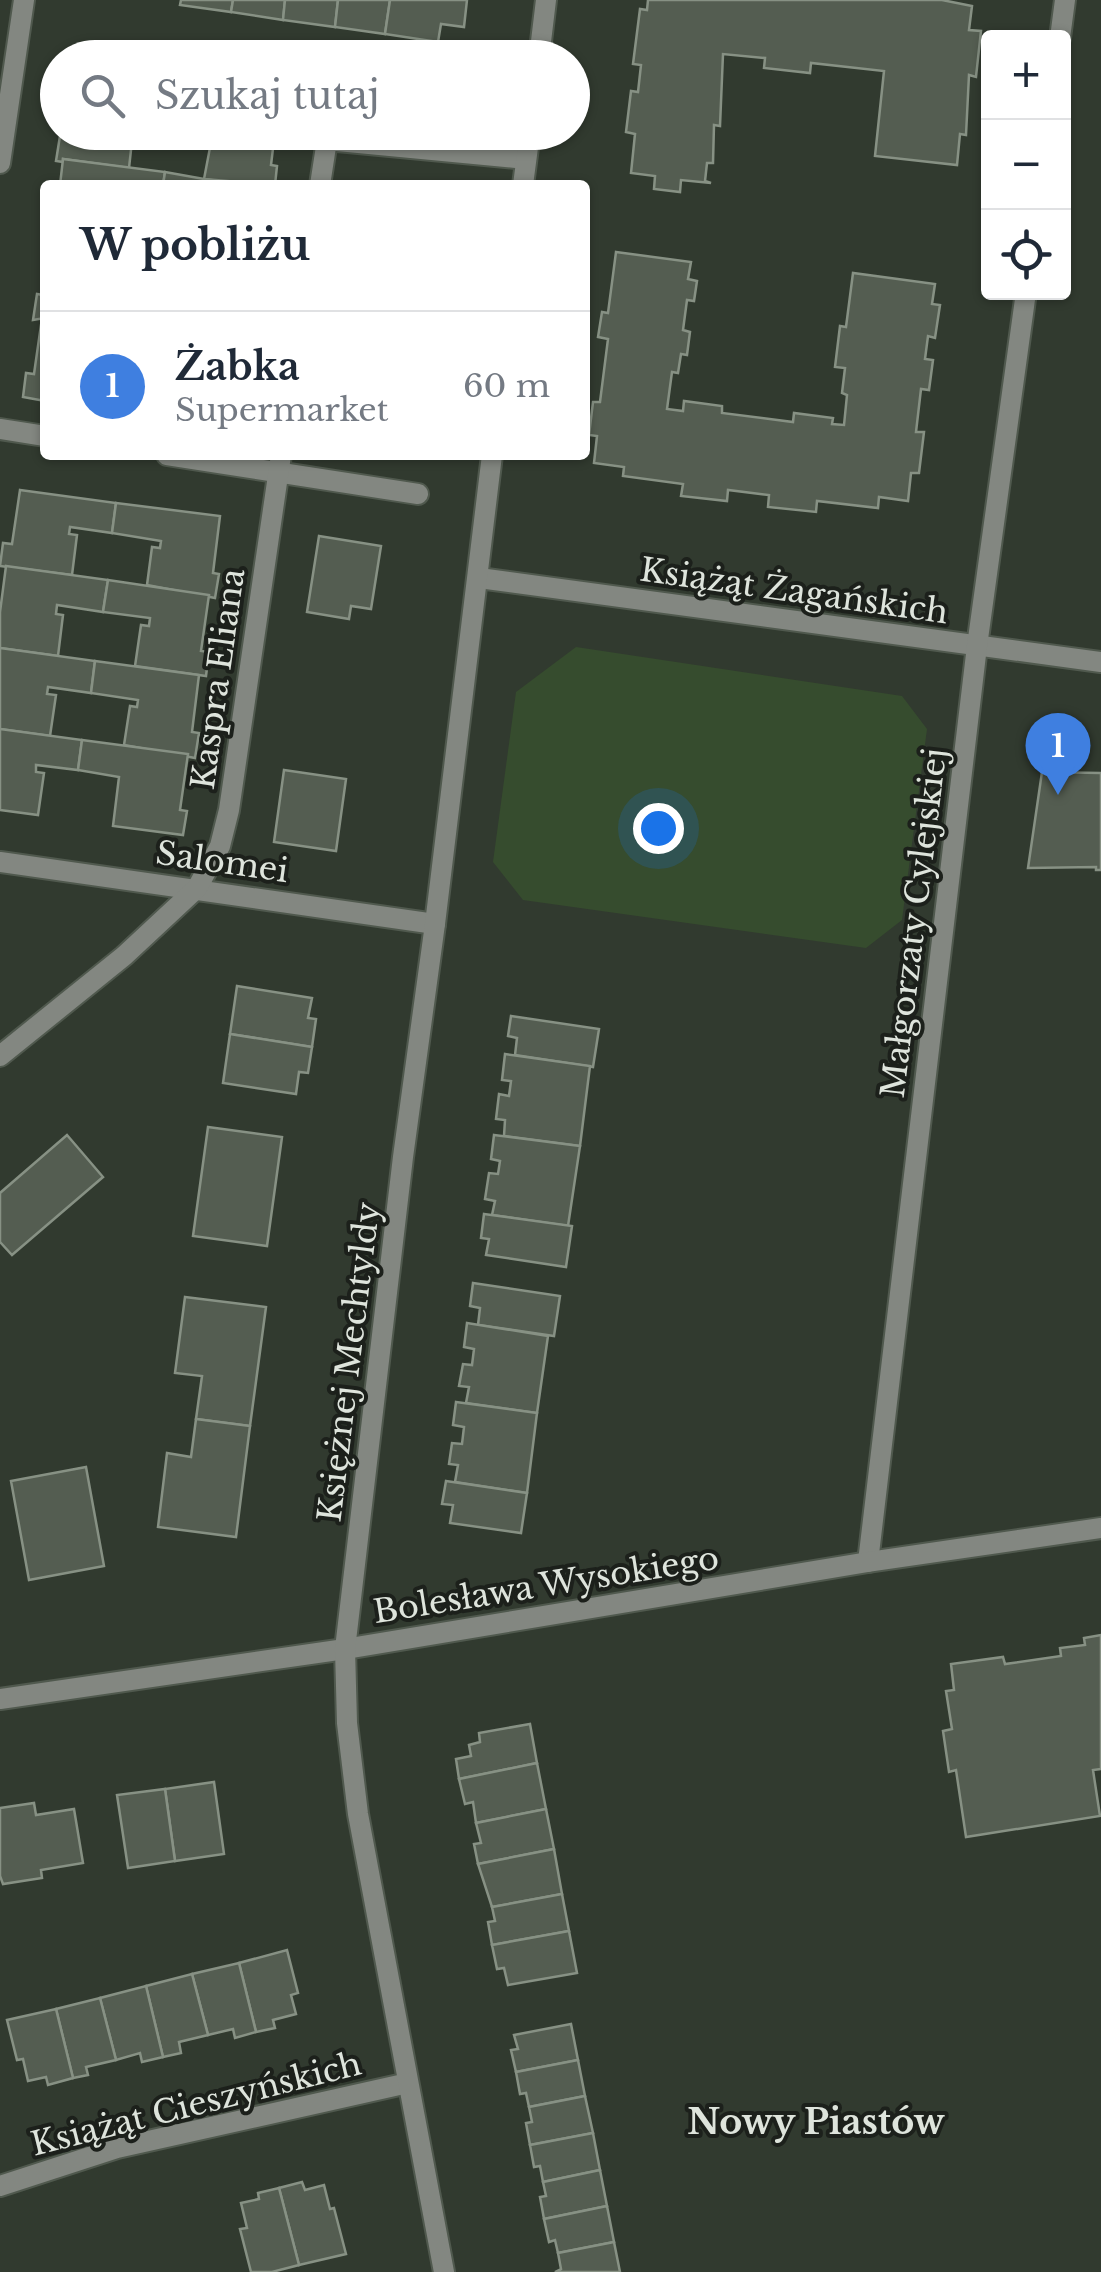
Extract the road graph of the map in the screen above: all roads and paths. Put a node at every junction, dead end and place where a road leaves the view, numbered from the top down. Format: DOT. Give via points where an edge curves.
graph roads {
  1 [pos="24,0"];
  2 [pos="546,0"];
  3 [pos="1065,0"];
  4 [pos="1061,30"];
  5 [pos="541,40"];
  6 [pos="4,103"];
  7 [pos="325,150"];
  8 [pos="438,150"];
  9 [pos="527,150"];
  10 [pos="526,158"];
  11 [pos="0,164"];
  12 [pos="321,180"];
  13 [pos="524,180"];
  14 [pos="1025,300"];
  15 [pos="0,429"];
  16 [pos="40,435"];
  17 [pos="230,460"];
  18 [pos="491,460"];
  19 [pos="280,464"];
  20 [pos="418,494"];
  21 [pos="478,578"];
  22 [pos="977,646"];
  23 [pos="1101,662"];
  24 [pos="0,862"];
  25 [pos="196,888"];
  26 [pos="435,924"];
  27 [pos="0,1056"];
  28 [pos="1101,1528"];
  29 [pos="868,1562"];
  30 [pos="345,1649"];
  31 [pos="0,1699"];
  32 [pos="408,2083"];
  33 [pos="0,2186"];
  34 [pos="444,2272"];
  1 -- 6 [label="street"];
  2 -- 5 [label="street"];
  3 -- 4 [label="street"];
  6 -- 11 [label="street"];
  7 -- 12 [label="street"];
  8 -- 10 [label="street"];
  9 -- 10 [label="street"];
  10 -- 13 [label="street"];
  14 -- 22 [label="street, Małgorzaty Cylejskiej"];
  15 -- 16 [label="street"];
  17 -- 19 [label="street"];
  18 -- 21 [label="street, Księżnej Mechtyldy"];
  19 -- 20 [label="street"];
  19 -- 25 [label="street, Kaspra Eliana" via="229,810 220,846"];
  21 -- 22 [label="street, Książąt Żagańskich"];
  21 -- 26 [label="street, Księżnej Mechtyldy"];
  22 -- 23 [label="street, Książąt Żagańskich"];
  22 -- 29 [label="street, Małgorzaty Cylejskiej"];
  24 -- 25 [label="street, Salomei"];
  25 -- 26 [label="street, Salomei"];
  25 -- 27 [label="street, Kaspra Eliana"];
  26 -- 30 [label="street, Księżnej Mechtyldy"];
  28 -- 29 [label="street, Bolesława Wysokiego"];
  29 -- 30 [label="street, Bolesława Wysokiego"];
  30 -- 31 [label="street, Bolesława Wysokiego"];
  30 -- 32 [label="street, Księżnej Mechtyldy" via="358,1814"];
  32 -- 33 [label="street, Książąt Cieszyńskich" via="117,2148"];
  32 -- 34 [label="street, Księżnej Mechtyldy"];
}
